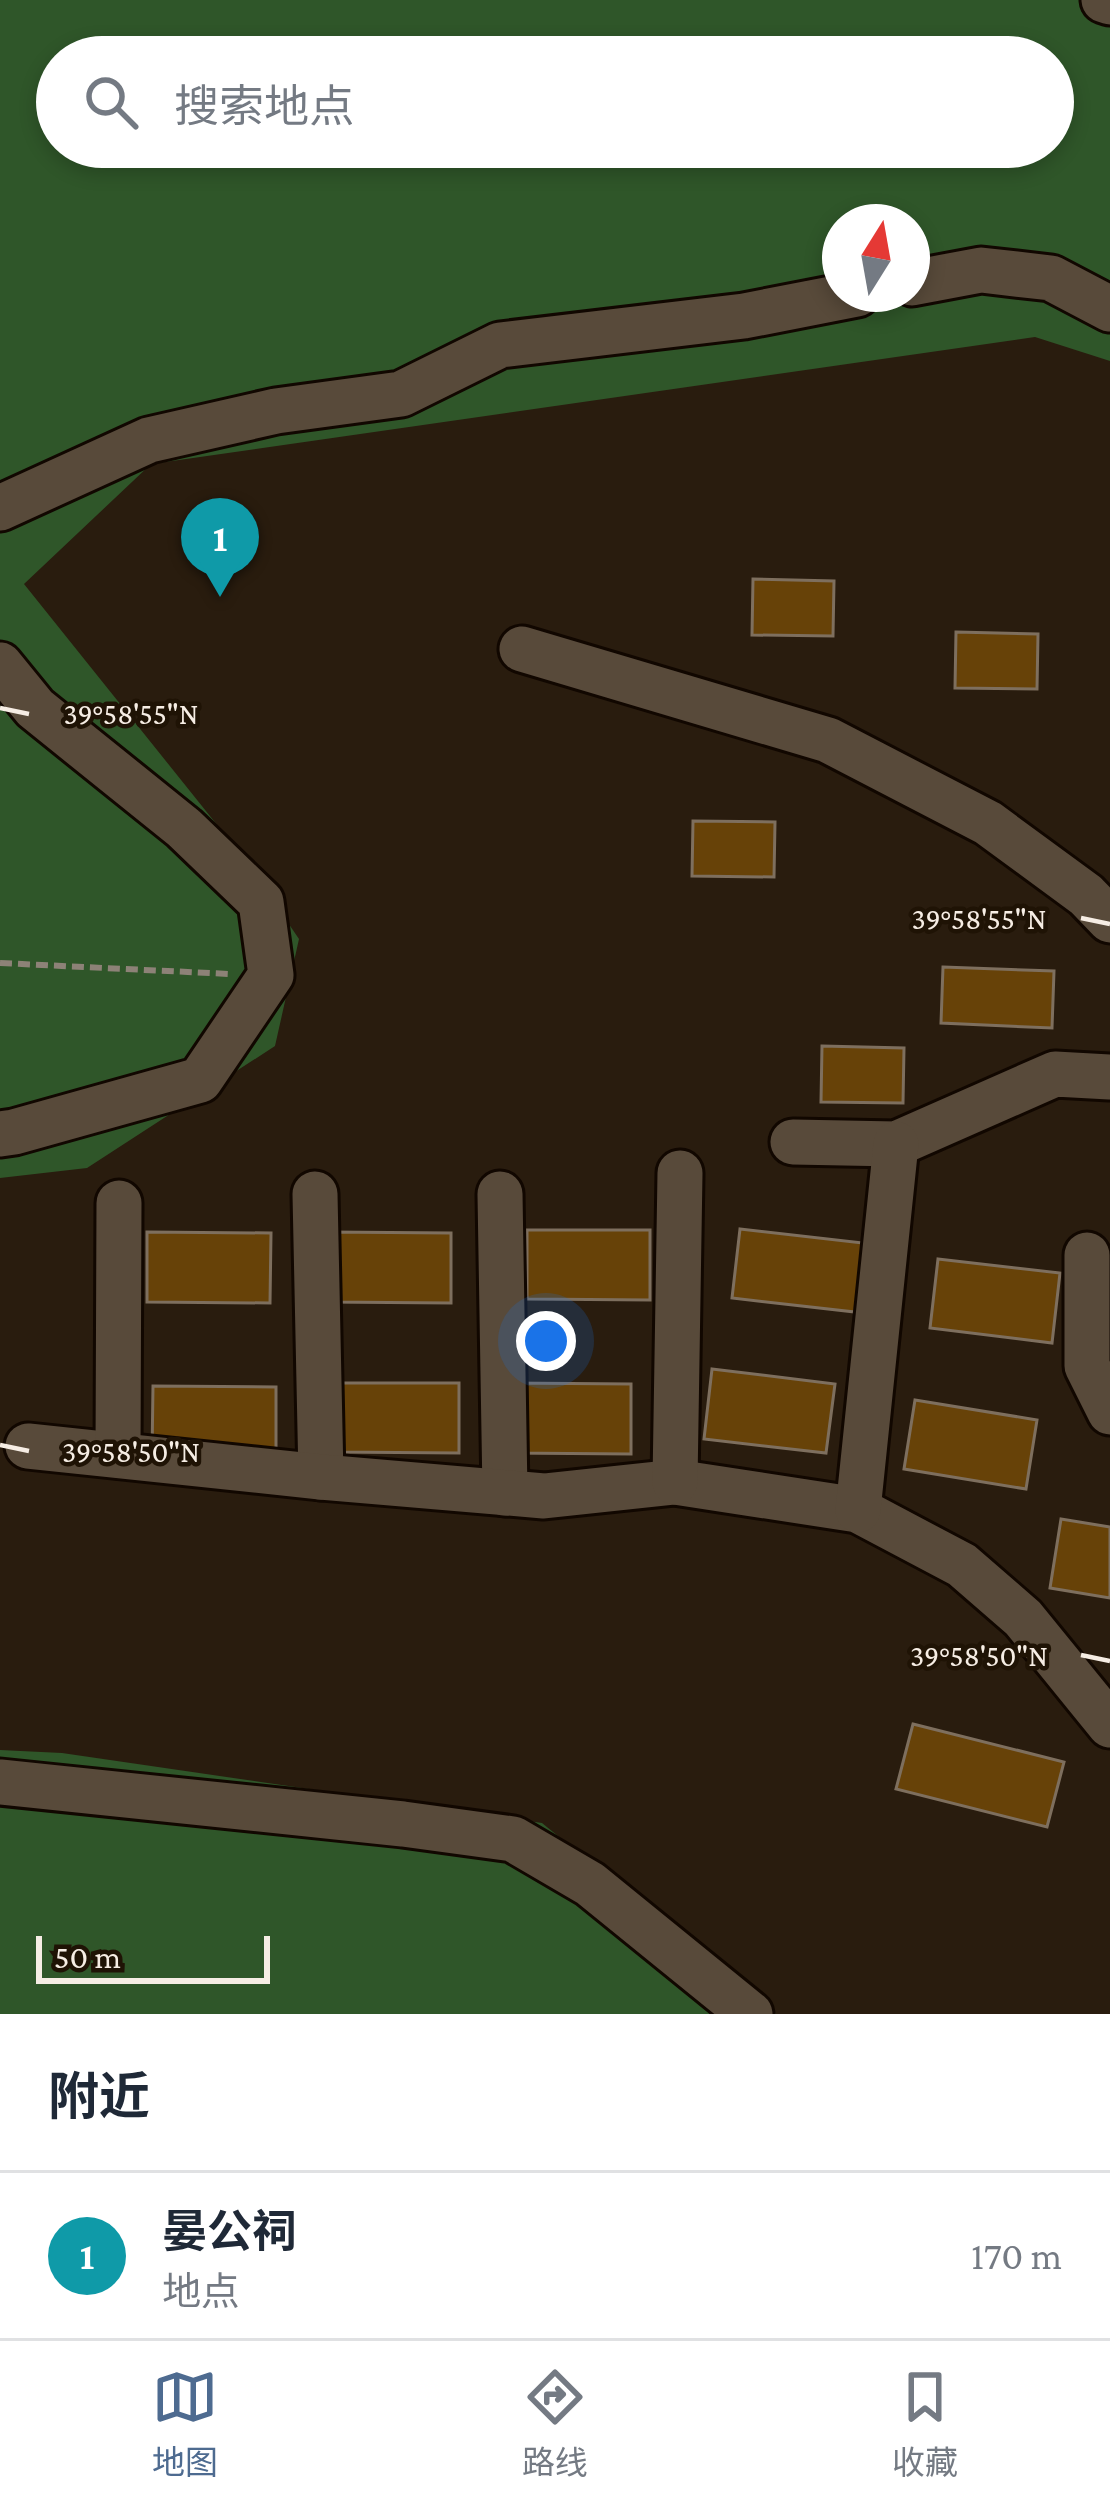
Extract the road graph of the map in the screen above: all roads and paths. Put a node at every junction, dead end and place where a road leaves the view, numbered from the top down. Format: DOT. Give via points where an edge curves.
graph roads {
  1 [pos="930,280"];
  2 [pos="822,301"];
  3 [pos="1110,309"];
  4 [pos="0,508"];
  5 [pos="522,650"];
  6 [pos="0,665"];
  7 [pos="1110,920"];
  8 [pos="0,964"];
  9 [pos="271,975"];
  10 [pos="1110,1077"];
  11 [pos="0,1133"];
  12 [pos="793,1142"];
  13 [pos="896,1144"];
  14 [pos="680,1173"];
  15 [pos="315,1194"];
  16 [pos="500,1194"];
  17 [pos="119,1203"];
  18 [pos="1088,1255"];
  19 [pos="1110,1412"];
  20 [pos="28,1446"];
  21 [pos="118,1455"];
  22 [pos="322,1478"];
  23 [pos="675,1482"];
  24 [pos="505,1493"];
  25 [pos="858,1510"];
  26 [pos="1110,1725"];
  27 [pos="0,1782"];
  28 [pos="750,2014"];
  1 -- 3 [label="street" via="981,270 1051,278"];
  2 -- 4 [label="street" via="500,345 401,394 149,440"];
  5 -- 7 [label="street" via="827,740 988,823"];
  6 -- 9 [label="street" via="34,708 184,828 261,902"];
  8 -- 9 [label="path"];
  9 -- 11 [label="street" via="200,1080"];
  10 -- 13 [label="street" via="1055,1074"];
  12 -- 13 [label="street"];
  13 -- 25 [label="street"];
  14 -- 23 [label="street"];
  15 -- 22 [label="street"];
  16 -- 24 [label="street"];
  17 -- 21 [label="street"];
  18 -- 19 [label="street" via="1087,1366"];
  20 -- 21 [label="street"];
  21 -- 22 [label="street"];
  22 -- 24 [label="street"];
  23 -- 24 [label="street"];
  23 -- 25 [label="street"];
  25 -- 26 [label="street" via="962,1565 1024,1618"];
  27 -- 28 [label="street" via="513,1840 590,1884"];
}
